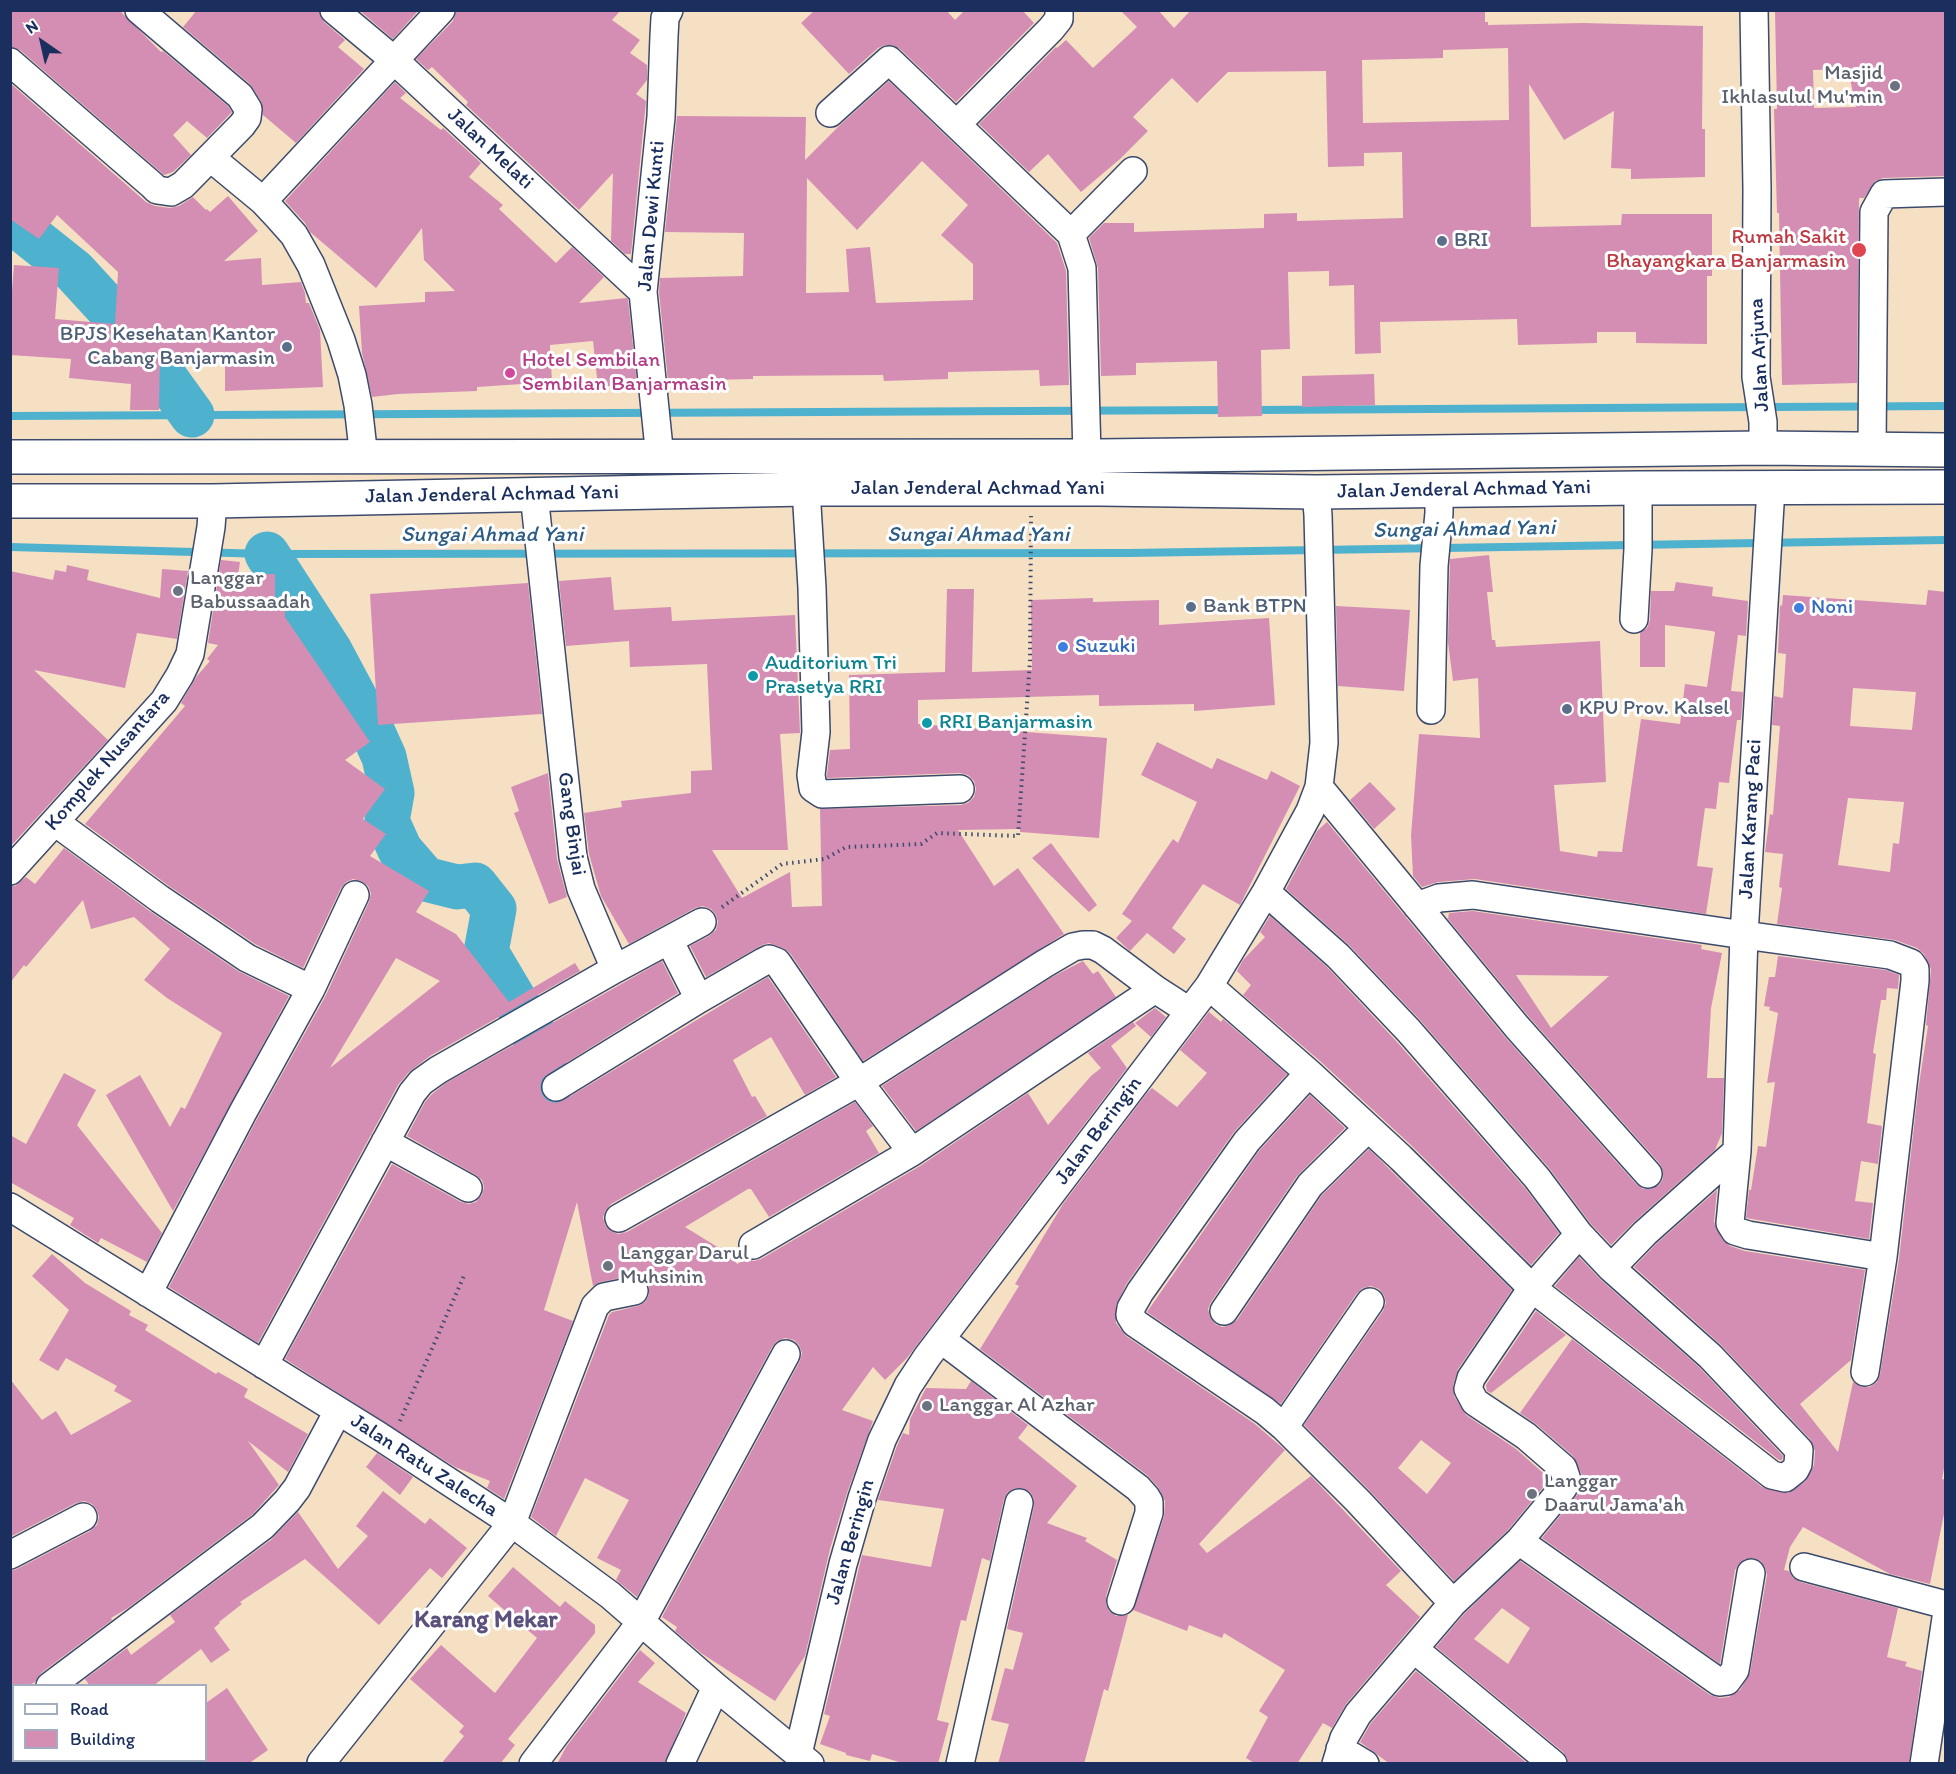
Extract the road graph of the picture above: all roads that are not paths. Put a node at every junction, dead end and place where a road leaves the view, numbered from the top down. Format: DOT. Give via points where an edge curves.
graph roads {
  1 [pos="139,10"];
  2 [pos="334,10"];
  3 [pos="441,10"];
  4 [pos="669,10"];
  5 [pos="1059,10"];
  6 [pos="1754,10"];
  7 [pos="394,60"];
  8 [pos="10,62"];
  9 [pos="830,113"];
  10 [pos="957,124"];
  11 [pos="211,158"];
  12 [pos="1133,171"];
  13 [pos="1946,192"];
  14 [pos="263,201"];
  15 [pos="1071,234"];
  16 [pos="643,292"];
  17 [pos="657,428"];
  18 [pos="361,431"];
  19 [pos="1763,435"];
  20 [pos="1872,449"];
  21 [pos="1946,450"];
  22 [pos="1093,456"];
  23 [pos="10,457"];
  24 [pos="1638,488"];
  25 [pos="1946,488"];
  26 [pos="806,489"];
  27 [pos="1100,489"];
  28 [pos="1316,492"];
  29 [pos="534,494"];
  30 [pos="213,501"];
  31 [pos="14,502"];
  32 [pos="1770,502"];
  33 [pos="1438,504"];
  34 [pos="1634,619"];
  35 [pos="1431,711"];
  36 [pos="1319,787"];
  37 [pos="960,789"];
  38 [pos="55,822"];
  39 [pos="10,871"];
  40 [pos="1266,892"];
  41 [pos="355,895"];
  42 [pos="1416,906"];
  43 [pos="702,922"];
  44 [pos="1744,935"];
  45 [pos="669,940"];
  46 [pos="615,969"];
  47 [pos="1209,986"];
  48 [pos="311,989"];
  49 [pos="1155,989"];
  50 [pos="699,999"];
  51 [pos="1189,1011"];
  52 [pos="1309,1072"];
  53 [pos="859,1082"];
  54 [pos="556,1087"];
  55 [pos="1368,1128"];
  56 [pos="385,1142"];
  57 [pos="1737,1150"];
  58 [pos="912,1152"];
  59 [pos="1648,1174"];
  60 [pos="468,1188"];
  61 [pos="10,1208"];
  62 [pos="619,1218"];
  63 [pos="1579,1234"];
  64 [pos="753,1245"];
  65 [pos="1883,1257"];
  66 [pos="1611,1268"];
  67 [pos="1532,1288"];
  68 [pos="634,1291"];
  69 [pos="148,1293"];
  70 [pos="1370,1302"];
  71 [pos="1224,1311"];
  72 [pos="942,1340"];
  73 [pos="786,1354"];
  74 [pos="264,1365"];
  75 [pos="1865,1372"];
  76 [pos="338,1411"];
  77 [pos="1284,1427"];
  78 [pos="1019,1503"];
  79 [pos="83,1517"];
  80 [pos="512,1523"];
  81 [pos="1520,1541"];
  82 [pos="10,1555"];
  83 [pos="1804,1567"];
  84 [pos="1751,1573"];
  85 [pos="1122,1601"];
  86 [pos="1454,1603"];
  87 [pos="1946,1605"];
  88 [pos="1946,1618"];
  89 [pos="641,1622"];
  90 [pos="1414,1649"];
  91 [pos="53,1684"];
  92 [pos="717,1687"];
  93 [pos="1338,1756"];
  94 [pos="809,1758"];
  95 [pos="321,1763"];
  96 [pos="533,1764"];
  97 [pos="680,1764"];
  98 [pos="960,1764"];
  99 [pos="1365,1764"];
  100 [pos="1553,1764"];
  101 [pos="1924,1764"];
  1 -- 11 [label="street" via="246,105 248,113 242,126"];
  2 -- 7 [label="street, Jalan Melati"];
  3 -- 7 [label="street"];
  4 -- 16 [label="street, Jalan Dewi Kunti"];
  5 -- 10 [label="street" via="1059,19 1051,29"];
  6 -- 19 [label="street, Jalan Arjuna" via="1756,377"];
  7 -- 14 [label="street"];
  7 -- 16 [label="street, Jalan Melati"];
  8 -- 11 [label="street" via="157,190 171,192"];
  9 -- 10 [label="street" via="889,60"];
  10 -- 15 [label="street"];
  11 -- 14 [label="street"];
  12 -- 15 [label="street"];
  13 -- 20 [label="street" via="1884,194 1874,212"];
  14 -- 18 [label="street" via="294,236 311,265 352,375"];
  15 -- 22 [label="street" via="1082,268 1086,411"];
  16 -- 17 [label="street, Jalan Dewi Kunti"];
  17 -- 18 [label="highway, Jalan Jenderal Achmad Yani"];
  17 -- 22 [label="highway, Jalan Jenderal Achmad Yani"];
  18 -- 23 [label="highway, Jalan Jenderal Achmad Yani"];
  19 -- 20 [label="highway, Jalan Jenderal Achmad Yani"];
  19 -- 22 [label="highway, Jalan Jenderal Achmad Yani"];
  20 -- 21 [label="highway, Jalan Jenderal Achmad Yani"];
  22 -- 27 [label="highway"];
  24 -- 32 [label="highway, Jalan Jenderal Achmad Yani"];
  24 -- 33 [label="highway, Jalan Jenderal Achmad Yani"];
  24 -- 34 [label="street"];
  25 -- 32 [label="highway, Jalan Jenderal Achmad Yani"];
  26 -- 27 [label="highway, Jalan Jenderal Achmad Yani"];
  26 -- 29 [label="highway, Jalan Jenderal Achmad Yani"];
  26 -- 37 [label="street" via="816,732 813,788 822,794"];
  27 -- 28 [label="highway, Jalan Jenderal Achmad Yani"];
  28 -- 33 [label="highway, Jalan Jenderal Achmad Yani"];
  28 -- 36 [label="street, Jalan Beringin" via="1324,743"];
  29 -- 30 [label="highway, Jalan Jenderal Achmad Yani"];
  29 -- 46 [label="street, Gang Binjai" via="573,857 581,889"];
  30 -- 31 [label="highway, Jalan Jenderal Achmad Yani"];
  30 -- 38 [label="street, Komplek Nusantara" via="190,654 180,675 164,701"];
  32 -- 44 [label="street, Jalan Karang Paci"];
  33 -- 35 [label="street"];
  36 -- 40 [label="street, Jalan Beringin" via="1296,840"];
  36 -- 42 [label="street"];
  38 -- 39 [label="street, Komplek Nusantara"];
  38 -- 48 [label="street" via="248,958"];
  40 -- 47 [label="street, Jalan Beringin"];
  40 -- 63 [label="street" via="1338,956 1409,1030 1537,1178"];
  41 -- 48 [label="street"];
  42 -- 44 [label="street" via="1438,898 1473,895"];
  42 -- 59 [label="street" via="1517,1028"];
  43 -- 45 [label="street"];
  44 -- 57 [label="street, Jalan Karang Paci"];
  44 -- 65 [label="street" via="1898,956 1915,969"];
  45 -- 46 [label="street"];
  45 -- 50 [label="street"];
  46 -- 56 [label="street" via="421,1082"];
  47 -- 51 [label="street, Jalan Beringin"];
  47 -- 52 [label="street"];
  48 -- 69 [label="street"];
  49 -- 51 [label="street"];
  49 -- 53 [label="street" via="1103,950 1093,945 1073,947"];
  49 -- 58 [label="street"];
  50 -- 53 [label="street" via="769,959 777,962"];
  50 -- 54 [label="street"];
  51 -- 72 [label="street, Jalan Beringin"];
  52 -- 55 [label="street"];
  52 -- 77 [label="street" via="1246,1141 1129,1313 1135,1323"];
  53 -- 58 [label="street"];
  53 -- 62 [label="street"];
  55 -- 67 [label="street"];
  55 -- 71 [label="street" via="1310,1185"];
  56 -- 60 [label="street"];
  56 -- 74 [label="street"];
  57 -- 65 [label="street, Jalan Karang Paci" via="1730,1223 1735,1232"];
  57 -- 66 [label="street"];
  58 -- 64 [label="street"];
  61 -- 69 [label="street, Jalan Ratu Zalecha"];
  63 -- 66 [label="street"];
  63 -- 67 [label="street"];
  65 -- 75 [label="street"];
  66 -- 67 [label="street" via="1710,1356 1799,1450 1798,1464 1788,1477 1772,1475"];
  67 -- 81 [label="street" via="1468,1385 1475,1402 1526,1436 1566,1472 1563,1488"];
  68 -- 80 [label="street" via="604,1298 595,1306"];
  69 -- 74 [label="street, Jalan Ratu Zalecha"];
  70 -- 77 [label="street"];
  72 -- 85 [label="street" via="1146,1497 1149,1514"];
  72 -- 94 [label="street, Jalan Beringin" via="896,1408 865,1488 843,1564"];
  73 -- 89 [label="street"];
  74 -- 76 [label="street, Jalan Ratu Zalecha"];
  76 -- 80 [label="street, Jalan Ratu Zalecha"];
  76 -- 91 [label="street" via="297,1488 263,1526"];
  77 -- 86 [label="street"];
  78 -- 98 [label="street"];
  79 -- 82 [label="street"];
  80 -- 89 [label="street, Jalan Ratu Zalecha"];
  80 -- 95 [label="street"];
  81 -- 84 [label="street" via="1719,1682 1727,1681 1735,1670"];
  81 -- 86 [label="street"];
  83 -- 87 [label="street"];
  86 -- 90 [label="street"];
  88 -- 101 [label="street"];
  89 -- 92 [label="street, Jalan Ratu Zalecha"];
  89 -- 96 [label="street"];
  90 -- 93 [label="street" via="1358,1714"];
  90 -- 100 [label="street"];
  92 -- 94 [label="street, Jalan Ratu Zalecha"];
  92 -- 97 [label="street"];
  93 -- 99 [label="street"];
}
